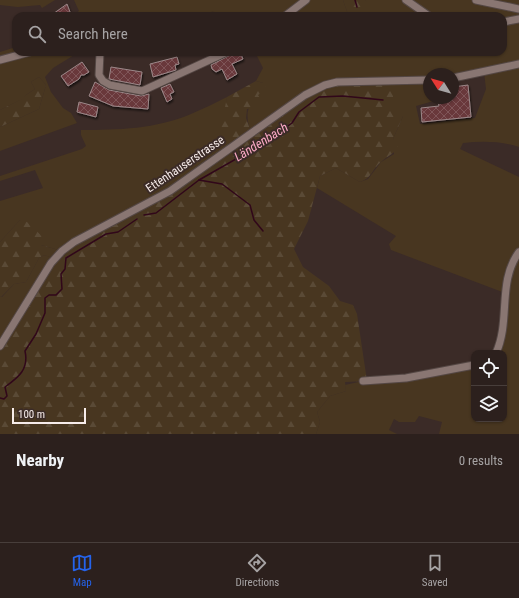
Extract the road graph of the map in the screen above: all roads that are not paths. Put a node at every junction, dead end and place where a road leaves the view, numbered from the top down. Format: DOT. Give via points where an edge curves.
graph roads {
  1 [pos="306,0"];
  2 [pos="406,0"];
  3 [pos="476,0"];
  4 [pos="519,9"];
  5 [pos="291,12"];
  6 [pos="423,12"];
  7 [pos="519,19"];
  8 [pos="507,21"];
  9 [pos="15,56"];
  10 [pos="100,56"];
  11 [pos="218,56"];
  12 [pos="0,60"];
  13 [pos="519,64"];
  14 [pos="459,77"];
  15 [pos="423,80"];
  16 [pos="519,252"];
  17 [pos="0,346"];
  18 [pos="497,350"];
  19 [pos="471,366"];
  20 [pos="363,381"];
  1 -- 5 [label="street"];
  2 -- 6 [label="street"];
  3 -- 4 [label="street"];
  7 -- 8 [label="street"];
  9 -- 12 [label="street"];
  10 -- 11 [label="street" via="99,75 103,81 110,85 142,90"];
  13 -- 14 [label="street"];
  15 -- 17 [label="street, Ettenhauserstrasse" via="337,82 305,94 170,191 74,242 62,251 51,263"];
  16 -- 18 [label="street" via="512,262 506,282 502,332"];
  19 -- 20 [label="street" via="406,378"];
}
